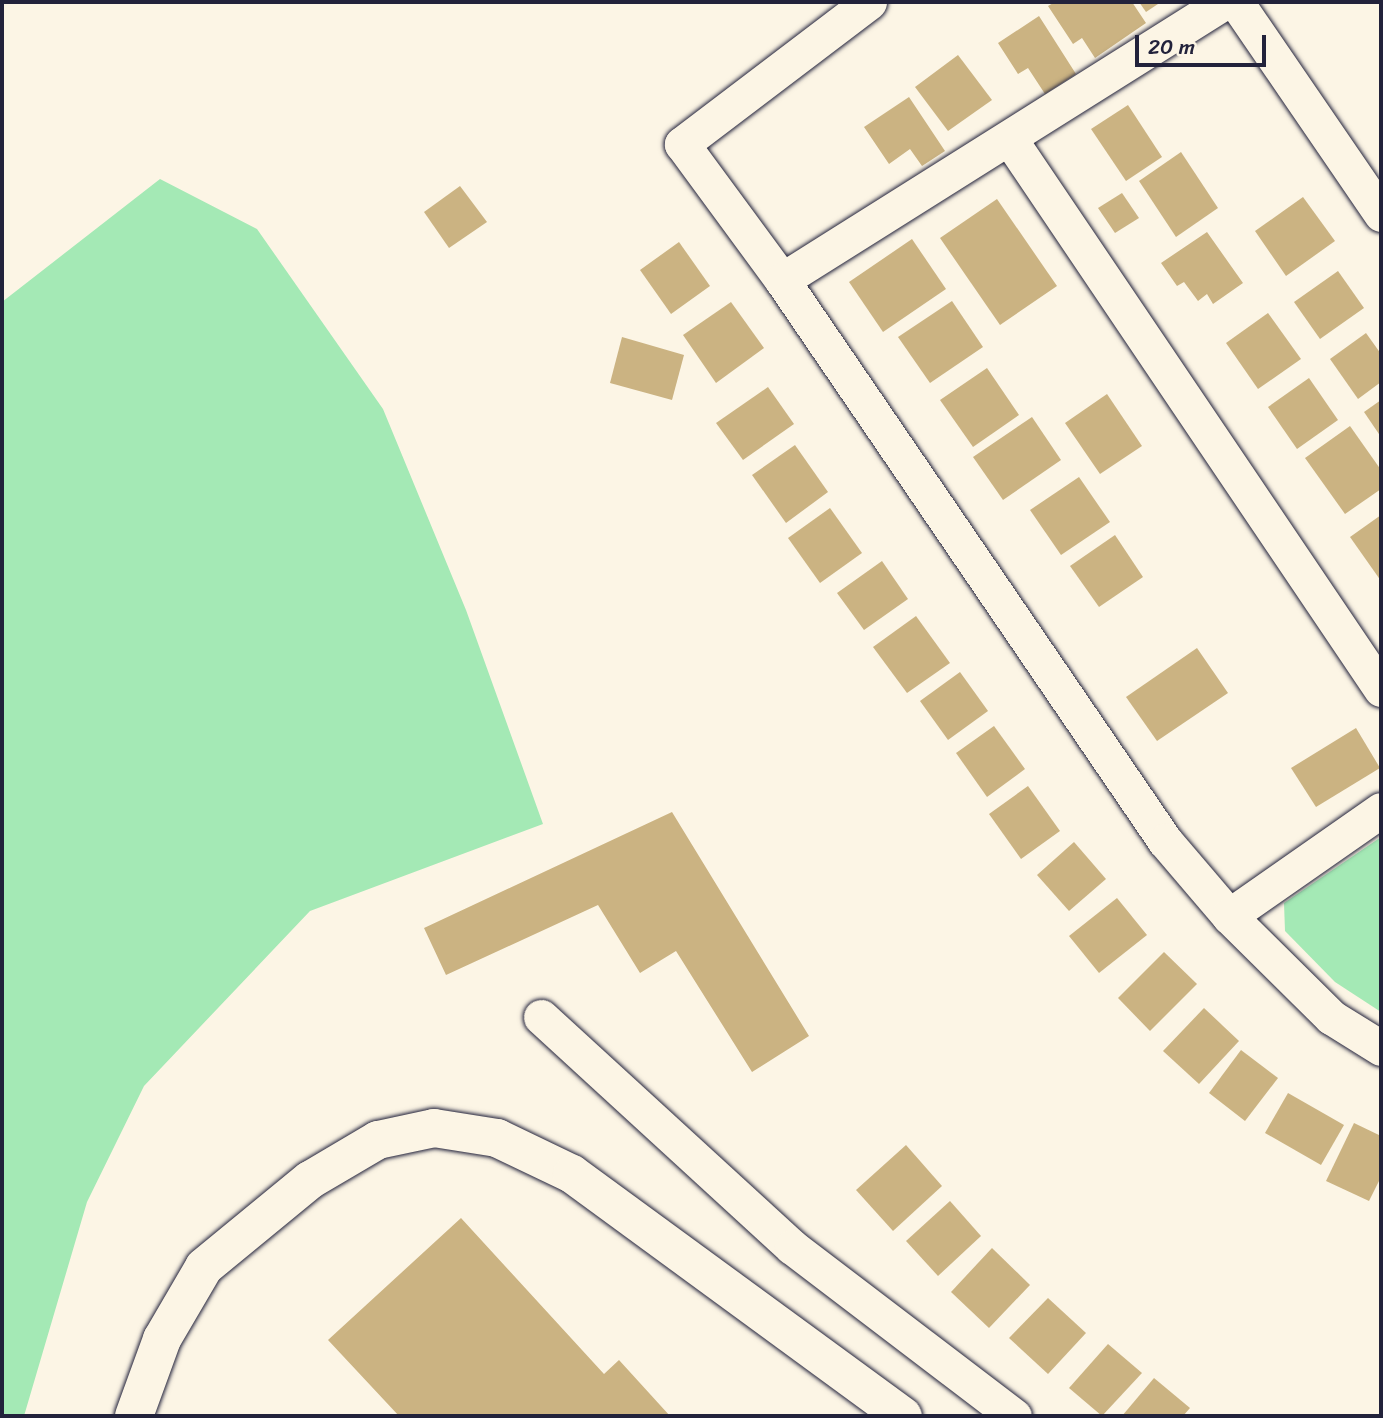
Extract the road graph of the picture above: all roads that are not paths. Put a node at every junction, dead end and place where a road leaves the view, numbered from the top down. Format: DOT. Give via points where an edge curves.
graph roads {
  1 [pos="869,2"];
  2 [pos="1224,2"];
  3 [pos="1236,2"];
  4 [pos="1009,138"];
  5 [pos="1381,214"];
  6 [pos="782,280"];
  7 [pos="1381,689"];
  8 [pos="1381,810"];
  9 [pos="1229,916"];
  10 [pos="541,1017"];
  11 [pos="1381,1048"];
  12 [pos="134,1416"];
  13 [pos="903,1416"];
  14 [pos="1014,1416"];
  1 -- 6 [label="street" via="682,144"];
  2 -- 4 [label="street"];
  3 -- 5 [label="street"];
  4 -- 6 [label="street"];
  4 -- 7 [label="street"];
  6 -- 9 [label="street" via="1165,841"];
  8 -- 9 [label="street"];
  9 -- 11 [label="street" via="1331,1017"];
  10 -- 14 [label="street" via="792,1247"];
  12 -- 13 [label="street" via="162,1339 204,1267 310,1180 378,1140 434,1128 497,1138 572,1174"];
}
